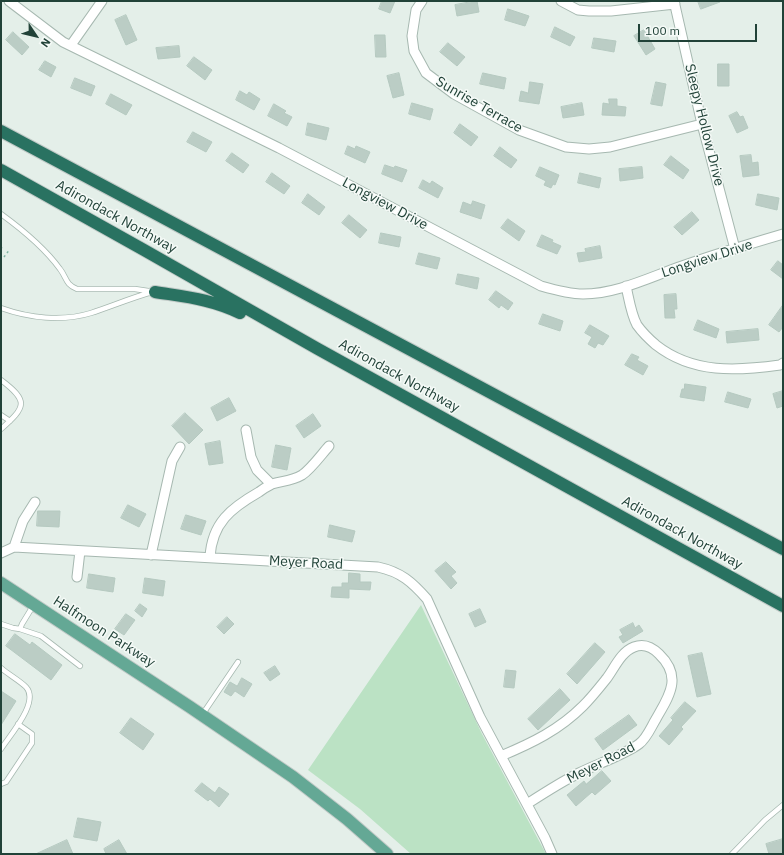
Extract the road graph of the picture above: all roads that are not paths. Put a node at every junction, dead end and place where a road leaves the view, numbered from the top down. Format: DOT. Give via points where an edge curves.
graph roads {
  1 [pos="9,1"];
  2 [pos="102,1"];
  3 [pos="422,1"];
  4 [pos="561,1"];
  5 [pos="674,2"];
  6 [pos="71,45"];
  7 [pos="702,124"];
  8 [pos="1,130"];
  9 [pos="1,170"];
  10 [pos="1,214"];
  11 [pos="783,234"];
  12 [pos="735,249"];
  13 [pos="626,286"];
  14 [pos="155,292"];
  15 [pos="1,308"];
  16 [pos="318,349"];
  17 [pos="783,363"];
  18 [pos="1,380"];
  19 [pos="1,414"];
  20 [pos="10,421"];
  21 [pos="1,429"];
  22 [pos="246,430"];
  23 [pos="329,446"];
  24 [pos="180,447"];
  25 [pos="271,484"];
  26 [pos="35,502"];
  27 [pos="14,547"];
  28 [pos="783,549"];
  29 [pos="80,551"];
  30 [pos="1,553"];
  31 [pos="151,555"];
  32 [pos="210,557"];
  33 [pos="77,577"];
  34 [pos="1,583"];
  35 [pos="34,604"];
  36 [pos="783,606"];
  37 [pos="1,624"];
  38 [pos="20,629"];
  39 [pos="238,662"];
  40 [pos="80,666"];
  41 [pos="1,668"];
  42 [pos="202,715"];
  43 [pos="18,724"];
  44 [pos="1,749"];
  45 [pos="501,756"];
  46 [pos="1,784"];
  47 [pos="527,804"];
  48 [pos="783,805"];
  49 [pos="386,854"];
  50 [pos="552,854"];
  51 [pos="732,854"];
  1 -- 6 [label="street, Longview Drive"];
  2 -- 6 [label="street"];
  3 -- 7 [label="street, Sunrise Terrace" via="416,10 412,36 414,51 426,73 454,94 519,130 566,147 590,149 610,147"];
  4 -- 5 [label="street" via="578,10 589,11 611,11"];
  5 -- 7 [label="street, Sleepy Hollow Drive"];
  6 -- 13 [label="street, Longview Drive" via="279,148 541,286 582,294 599,293"];
  7 -- 12 [label="street, Sleepy Hollow Drive"];
  8 -- 28 [label="highway, Adirondack Northway"];
  9 -- 16 [label="highway, Adirondack Northway"];
  10 -- 14 [label="lane" via="30,236 52,258 64,274 67,284 72,287"];
  11 -- 12 [label="street, Longview Drive"];
  12 -- 13 [label="street, Longview Drive"];
  13 -- 17 [label="street" via="638,326 663,350 682,360 697,366 734,368 755,368"];
  14 -- 15 [label="lane" via="132,297 90,313 69,317 29,316"];
  14 -- 16 [label="highway" via="222,304"];
  16 -- 36 [label="highway, Adirondack Northway"];
  18 -- 20 [label="lane" via="19,395 22,401"];
  19 -- 20 [label="lane"];
  20 -- 21 [label="lane"];
  22 -- 25 [label="street" via="251,457 257,470"];
  23 -- 25 [label="street" via="302,475 292,480"];
  24 -- 31 [label="street" via="168,475"];
  25 -- 32 [label="street" via="245,500 223,519 210,545"];
  26 -- 27 [label="street" via="23,521"];
  27 -- 29 [label="street, Meyer Road"];
  27 -- 30 [label="street, Meyer Road"];
  29 -- 31 [label="street, Meyer Road"];
  29 -- 33 [label="street"];
  31 -- 32 [label="street, Meyer Road"];
  32 -- 45 [label="street, Meyer Road" via="378,567 407,579 427,599 480,717"];
  34 -- 35 [label="main road, Halfmoon Parkway"];
  35 -- 38 [label="lane"];
  35 -- 42 [label="main road, Halfmoon Parkway"];
  37 -- 38 [label="lane"];
  38 -- 40 [label="lane" via="41,636"];
  39 -- 42 [label="lane"];
  41 -- 43 [label="lane" via="30,693 28,710"];
  42 -- 49 [label="main road, Halfmoon Parkway" via="293,776 347,818"];
  43 -- 44 [label="lane"];
  43 -- 46 [label="lane" via="32,734 32,743 6,782"];
  45 -- 47 [label="street, Meyer Road"];
  45 -- 47 [label="street, Meyer Road" via="538,740 570,718 594,695 626,651 642,645 648,646 659,654 672,674 670,694 640,743 577,773"];
  47 -- 50 [label="street, Meyer Road"];
  48 -- 51 [label="lane"];
}
